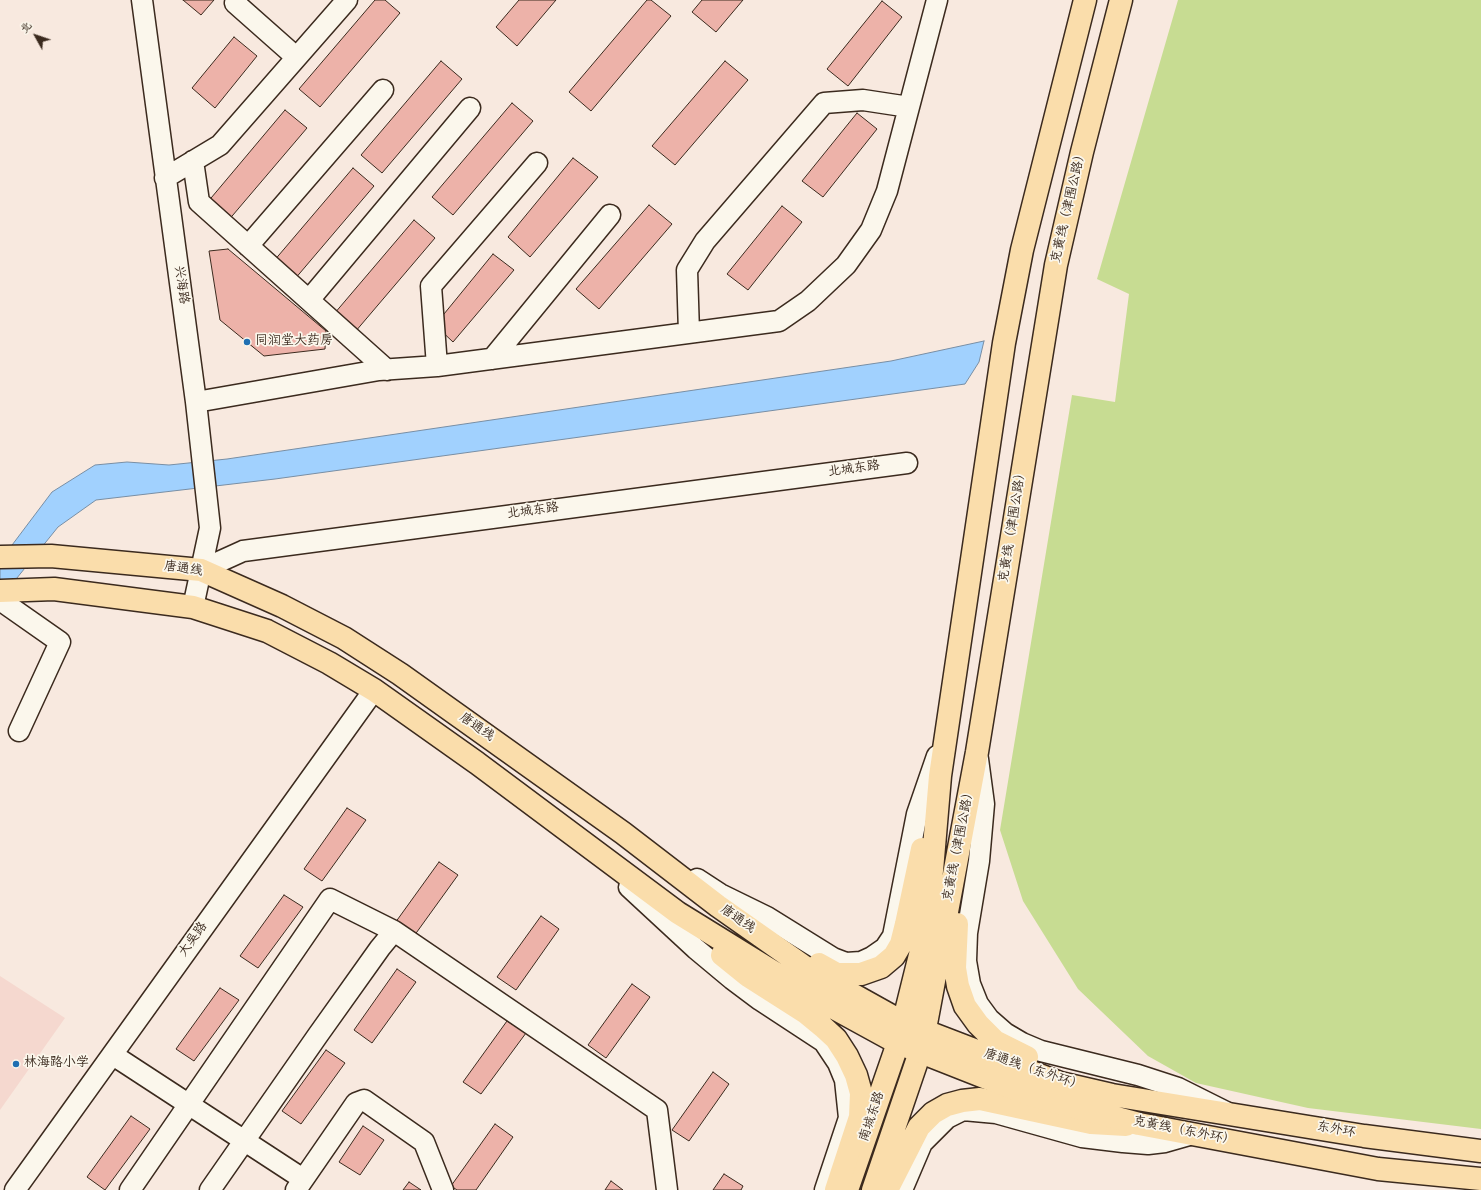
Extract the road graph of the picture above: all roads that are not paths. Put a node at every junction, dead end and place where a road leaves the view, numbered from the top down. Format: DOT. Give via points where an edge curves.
graph roads {
  1 [pos="142,0"];
  2 [pos="237,0"];
  3 [pos="347,0"];
  4 [pos="937,0"];
  5 [pos="1085,0"];
  6 [pos="1121,0"];
  7 [pos="296,57"];
  8 [pos="383,90"];
  9 [pos="909,106"];
  10 [pos="470,108"];
  11 [pos="193,161"];
  12 [pos="537,163"];
  13 [pos="165,178"];
  14 [pos="610,215"];
  15 [pos="248,246"];
  16 [pos="309,300"];
  17 [pos="689,333"];
  18 [pos="492,359"];
  19 [pos="437,366"];
  20 [pos="387,370"];
  21 [pos="196,402"];
  22 [pos="907,462"];
  23 [pos="0,557"];
  24 [pos="201,570"];
  25 [pos="0,590"];
  26 [pos="0,600"];
  27 [pos="193,607"];
  28 [pos="374,690"];
  29 [pos="948,724"];
  30 [pos="19,731"];
  31 [pos="977,752"];
  32 [pos="940,776"];
  33 [pos="967,807"];
  34 [pos="624,833"];
  35 [pos="610,861"];
  36 [pos="718,906"];
  37 [pos="678,913"];
  38 [pos="394,931"];
  39 [pos="904,1023"];
  40 [pos="925,1031"];
  41 [pos="898,1043"];
  42 [pos="920,1052"];
  43 [pos="112,1055"];
  44 [pos="189,1104"];
  45 [pos="1191,1107"];
  46 [pos="1227,1113"];
  47 [pos="1139,1124"];
  48 [pos="1193,1134"];
  49 [pos="243,1140"];
  50 [pos="1481,1151"];
  51 [pos="1481,1179"];
  52 [pos="300,1185"];
  53 [pos="15,1190"];
  54 [pos="130,1190"];
  55 [pos="210,1190"];
  56 [pos="443,1190"];
  57 [pos="667,1190"];
  58 [pos="825,1190"];
  59 [pos="836,1190"];
  60 [pos="847,1190"];
  61 [pos="874,1190"];
  62 [pos="887,1190"];
  63 [pos="902,1190"];
  1 -- 13 [label="street, 兴海路"];
  2 -- 7 [label="street" via="235,3"];
  3 -- 7 [label="street"];
  4 -- 9 [label="street"];
  5 -- 29 [label="main road, 克黄线（津围公路）" via="1022,250 1004,343"];
  6 -- 31 [label="main road, 克黄线（津围公路）" via="1056,265"];
  7 -- 11 [label="street" via="220,144"];
  8 -- 15 [label="street"];
  9 -- 17 [label="street" via="887,191 871,230 846,265 808,301 779,321"];
  9 -- 17 [label="street" via="863,100 824,103 705,241 687,270"];
  10 -- 16 [label="street"];
  11 -- 13 [label="street"];
  11 -- 15 [label="street" via="199,202"];
  12 -- 19 [label="street" via="431,286"];
  13 -- 21 [label="street, 兴海路"];
  14 -- 18 [label="street"];
  15 -- 16 [label="street"];
  16 -- 20 [label="street"];
  17 -- 18 [label="street"];
  18 -- 19 [label="street"];
  19 -- 20 [label="street"];
  20 -- 21 [label="street"];
  21 -- 24 [label="street, 兴海路" via="210,528"];
  22 -- 24 [label="street, 北城东路" via="242,551"];
  23 -- 24 [label="main road, 唐通线" via="51,556"];
  24 -- 27 [label="street"];
  24 -- 34 [label="main road, 唐通线" via="282,606 344,638 400,674"];
  25 -- 27 [label="main road, 唐通线" via="54,589"];
  26 -- 30 [label="street" via="60,642"];
  27 -- 28 [label="main road, 唐通线" via="267,631"];
  28 -- 35 [label="main road, 唐通线"];
  28 -- 43 [label="street, 大吴路"];
  29 -- 32 [label="main road, 克黄线（津围公路）"];
  29 -- 34 [label="street" via="917,814 893,936 885,948 861,962 846,963 833,958 767,917 700,882 652,847"];
  31 -- 33 [label="main road, 克黄线（津围公路）"];
  31 -- 46 [label="street" via="984,804 967,933 966,960 970,984 978,1004 1005,1033 1022,1043 1041,1051 1138,1075 1178,1088"];
  32 -- 36 [label="main road" via="901,944 894,956 882,967 861,974 836,974 757,924"];
  32 -- 39 [label="main road, 克黄线（津围公路）" via="929,901 921,951"];
  33 -- 40 [label="main road, 克黄线（津围公路）"];
  33 -- 45 [label="main road" via="955,968 965,1006 978,1024 995,1041 1014,1052 1050,1066"];
  34 -- 36 [label="main road, 唐通线"];
  35 -- 37 [label="main road, 唐通线"];
  35 -- 58 [label="street" via="631,889 714,964 760,1000 824,1042 838,1063 845,1080 849,1118"];
  36 -- 39 [label="main road, 唐通线" via="809,970"];
  37 -- 41 [label="main road, 唐通线" via="814,998"];
  37 -- 59 [label="main road" via="701,939 748,976 806,1013 823,1027 836,1039 847,1056 861,1093 860,1117"];
  38 -- 44 [label="street" via="330,899"];
  38 -- 49 [label="street"];
  38 -- 57 [label="street" via="657,1110"];
  39 -- 40 [label="main road, 唐通线（东外环）"];
  39 -- 41 [label="main road, 克黄线（津围公路）"];
  40 -- 42 [label="main road, 克黄线（津围公路）"];
  40 -- 45 [label="main road, 唐通线（东外环）" via="1060,1083 1112,1095"];
  41 -- 42 [label="main road, 克黄线（东外环）"];
  41 -- 60 [label="main road, 南城东路"];
  42 -- 47 [label="main road, 克黄线（东外环）" via="1030,1095"];
  42 -- 61 [label="main road, 南城东路"];
  43 -- 44 [label="street"];
  43 -- 53 [label="street, 大吴路"];
  44 -- 49 [label="street"];
  44 -- 54 [label="street"];
  45 -- 46 [label="main road, 东外环"];
  46 -- 50 [label="main road, 东外环" via="1364,1136"];
  47 -- 48 [label="main road, 克黄线（东外环）"];
  47 -- 62 [label="main road" via="1091,1123 980,1099 962,1101 932,1113 919,1127"];
  48 -- 51 [label="main road, 克黄线（东外环）" via="1378,1169"];
  48 -- 63 [label="street" via="1148,1144 1123,1142 1082,1137 996,1113 963,1110 947,1118 922,1143"];
  49 -- 52 [label="street"];
  49 -- 55 [label="street"];
  52 -- 56 [label="street" via="356,1103 364,1100 424,1142"];
}
